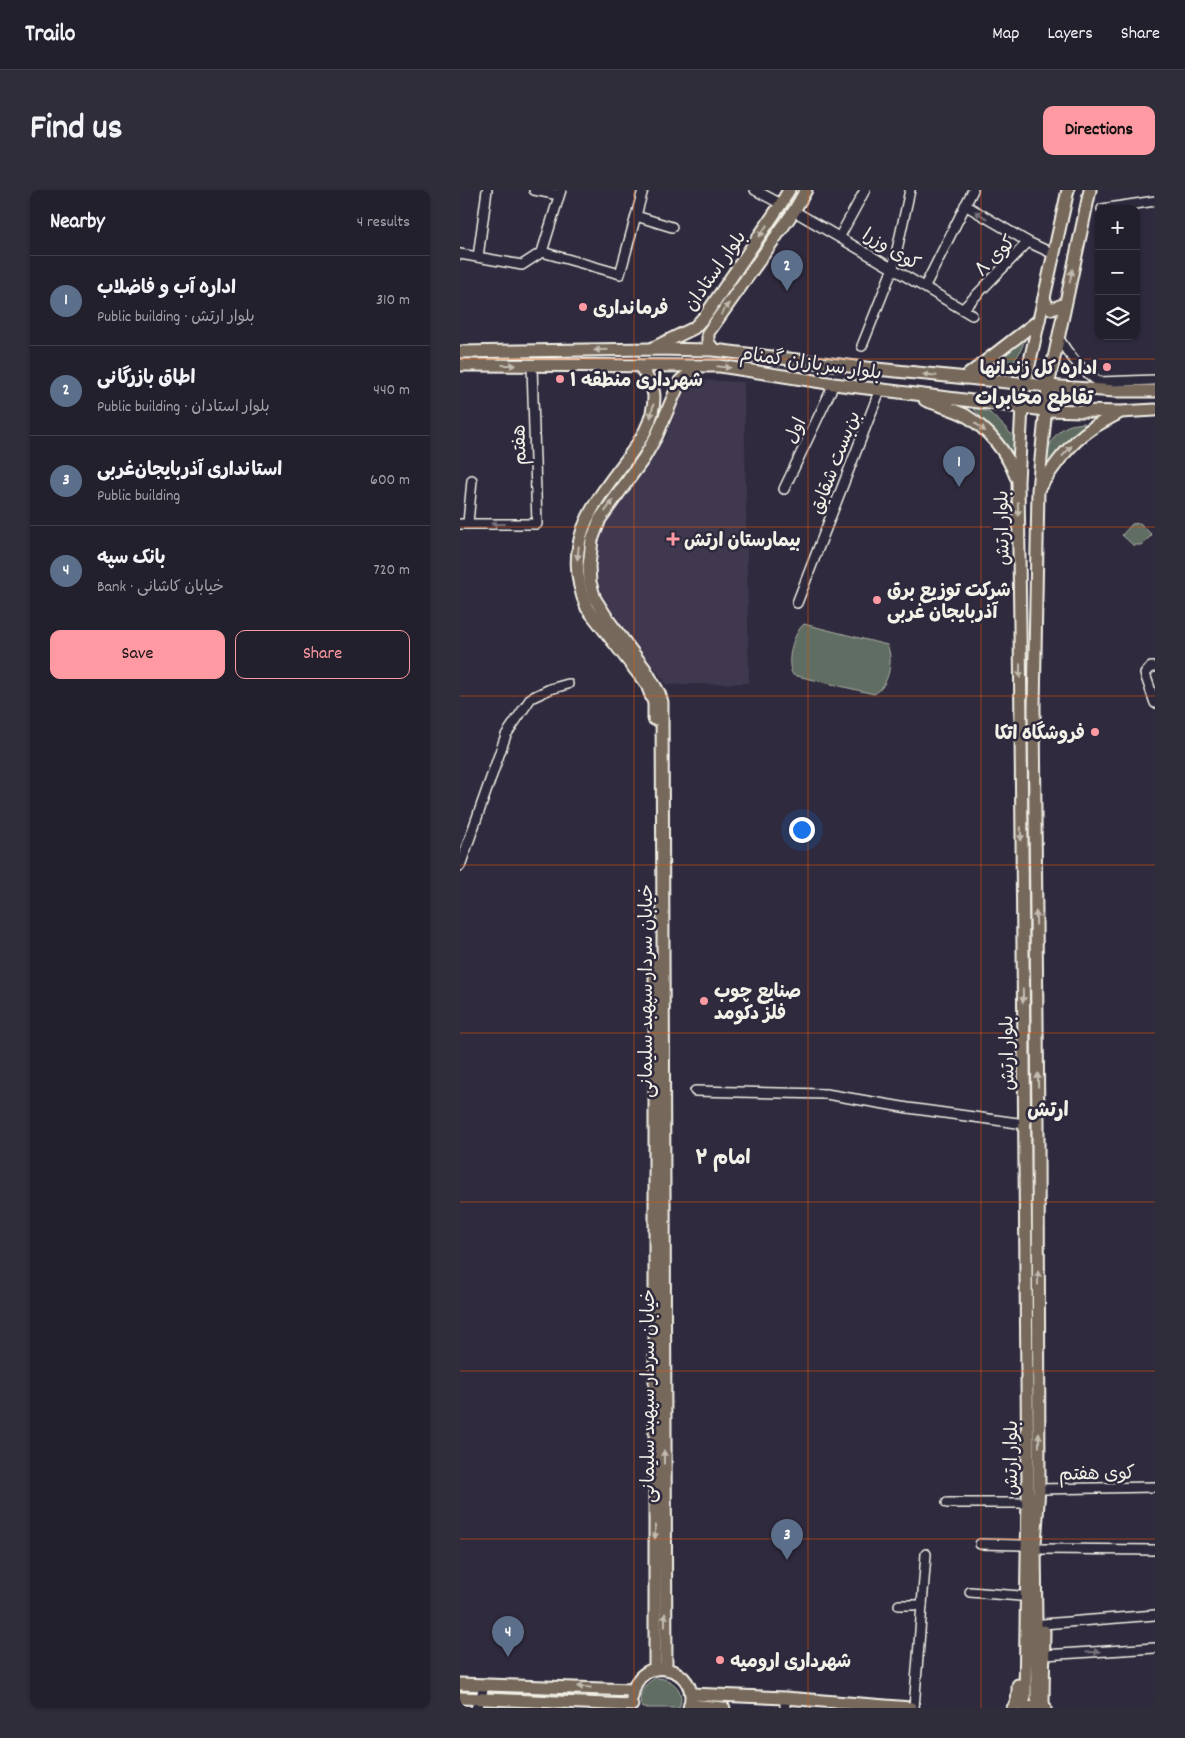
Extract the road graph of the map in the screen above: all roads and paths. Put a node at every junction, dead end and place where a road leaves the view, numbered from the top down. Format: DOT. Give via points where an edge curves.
graph roads {
  1 [pos="487,190"];
  2 [pos="534,190"];
  3 [pos="643,190"];
  4 [pos="755,190"];
  5 [pos="789,190"];
  6 [pos="806,190"];
  7 [pos="865,190"];
  8 [pos="910,190"];
  9 [pos="973,190"];
  10 [pos="1068,190"];
  11 [pos="1090,190"];
  12 [pos="560,193"];
  13 [pos="1155,201"];
  14 [pos="782,204"];
  15 [pos="965,205"];
  16 [pos="1128,205"];
  17 [pos="1095,210"];
  18 [pos="794,211"];
  19 [pos="1085,211"];
  20 [pos="636,216"];
  21 [pos="672,227"];
  22 [pos="840,236"];
  23 [pos="1028,242"];
  24 [pos="542,252"];
  25 [pos="460,254"];
  26 [pos="1054,254"];
  27 [pos="478,257"];
  28 [pos="893,268"];
  29 [pos="924,286"];
  30 [pos="1044,298"];
  31 [pos="1065,304"];
  32 [pos="963,309"];
  33 [pos="972,315"];
  34 [pos="1039,320"];
  35 [pos="1058,336"];
  36 [pos="862,346"];
  37 [pos="650,349"];
  38 [pos="714,350"];
  39 [pos="460,352"];
  40 [pos="460,365"];
  41 [pos="532,366"];
  42 [pos="640,366"];
  43 [pos="697,366"];
  44 [pos="964,378"];
  45 [pos="1155,380"];
  46 [pos="1099,382"];
  47 [pos="1025,383"];
  48 [pos="834,384"];
  49 [pos="1048,386"];
  50 [pos="880,390"];
  51 [pos="1115,391"];
  52 [pos="1155,391"];
  53 [pos="905,392"];
  54 [pos="1022,407"];
  55 [pos="1045,410"];
  56 [pos="1155,410"];
  57 [pos="1120,412"];
  58 [pos="472,480"];
  59 [pos="1018,482"];
  60 [pos="784,490"];
  61 [pos="1038,490"];
  62 [pos="464,524"];
  63 [pos="796,603"];
  64 [pos="1020,627"];
  65 [pos="1036,628"];
  66 [pos="1155,666"];
  67 [pos="568,684"];
  68 [pos="1155,703"];
  69 [pos="1020,709"];
  70 [pos="1034,709"];
  71 [pos="460,866"];
  72 [pos="695,1091"];
  73 [pos="1038,1123"];
  74 [pos="1024,1124"];
  75 [pos="1155,1487"];
  76 [pos="1033,1489"];
  77 [pos="947,1503"];
  78 [pos="1025,1503"];
  79 [pos="980,1544"];
  80 [pos="1021,1545"];
  81 [pos="1042,1549"];
  82 [pos="1155,1550"];
  83 [pos="926,1554"];
  84 [pos="970,1592"];
  85 [pos="1020,1596"];
  86 [pos="900,1605"];
  87 [pos="922,1605"];
  88 [pos="1155,1615"];
  89 [pos="1043,1624"];
  90 [pos="1155,1648"];
  91 [pos="1044,1655"];
  92 [pos="661,1668"];
  93 [pos="460,1684"];
  94 [pos="484,1685"];
  95 [pos="632,1690"];
  96 [pos="460,1698"];
  97 [pos="1030,1702"];
  98 [pos="478,1703"];
  99 [pos="690,1703"];
  100 [pos="785,1703"];
  101 [pos="633,1706"];
  102 [pos="724,1708"];
  103 [pos="912,1708"];
  1 -- 27 [label="street"];
  2 -- 12 [label="street"];
  3 -- 20 [label="street"];
  4 -- 14 [label="street"];
  5 -- 14 [label="main road, بلوار استادان"];
  6 -- 18 [label="main road, بلوار استادان"];
  7 -- 22 [label="street"];
  8 -- 28 [label="street"];
  9 -- 15 [label="street"];
  10 -- 26 [label="main road, بلوار ارتش"];
  11 -- 19 [label="main road, بلوار ارتش"];
  12 -- 24 [label="street"];
  13 -- 16 [label="street"];
  14 -- 37 [label="main road, بلوار استادان, one-way" via="706,316 694,328"];
  23 -- 15 [label="street, one-way"];
  15 -- 29 [label="street"];
  17 -- 19 [label="street"];
  18 -- 22 [label="street, کوی وزرا"];
  38 -- 18 [label="main road, بلوار استادان, one-way" via="708,342 708,333"];
  31 -- 19 [label="main road, بلوار ارتش, one-way"];
  20 -- 21 [label="street"];
  20 -- 24 [label="street" via="620,274"];
  22 -- 28 [label="street, کوی وزرا"];
  23 -- 26 [label="street, کوی ۸"];
  23 -- 32 [label="street, کوی ۸"];
  24 -- 27 [label="street" via="522,265"];
  25 -- 27 [label="street"];
  26 -- 30 [label="main road, بلوار ارتش"];
  28 -- 29 [label="street, کوی وزرا"];
  28 -- 36 [label="street"];
  29 -- 32 [label="street, کوی وزرا"];
  30 -- 31 [label="main road" via="1052,309"];
  30 -- 34 [label="main road, بلوار ارتش"];
  31 -- 35 [label="main road, بلوار ارتش"];
  32 -- 33 [label="street, کوی وزرا"];
  34 -- 44 [label="main road"];
  34 -- 47 [label="main road, بلوار ارتش"];
  35 -- 46 [label="street" via="1077,364"];
  35 -- 49 [label="main road, بلوار ارتش"];
  37 -- 38 [label="main road, بلوار سربازان گمنام"];
  37 -- 39 [label="main road, بلوار سربازان گمنام, one-way"];
  44 -- 38 [label="main road, بلوار سربازان گمنام, one-way"];
  40 -- 41 [label="main road, بلوار سربازان گمنام, one-way"];
  41 -- 42 [label="main road, بلوار سربازان گمنام"];
  41 -- 62 [label="street, هفتم, one-way" via="537,524"];
  42 -- 43 [label="main road, بلوار سربازان گمنام"];
  42 -- 92 [label="main road, خیابان سردار سپهبد سلیمانی, one-way" via="652,385 652,414 644,436 590,514 581,534 577,574 587,608 647,685 654,703"];
  43 -- 48 [label="main road, بلوار سربازان گمنام, one-way" via="720,366"];
  92 -- 43 [label="main road, خیابان سردار سپهبد سلیمانی, one-way" via="662,702 654,682 608,622 595,599 589,566 592,540 600,519 644,458 680,381"];
  44 -- 47 [label="main road, بلوار سربازان گمنام"];
  45 -- 46 [label="street"];
  46 -- 51 [label="street"];
  47 -- 49 [label="main road, بلوار سربازان گمنام"];
  47 -- 54 [label="main road, بلوار ارتش"];
  48 -- 50 [label="main road, بلوار سربازان گمنام"];
  48 -- 60 [label="street, اول"];
  49 -- 51 [label="main road, بلوار سربازان گمنام"];
  49 -- 55 [label="main road, بلوار ارتش"];
  50 -- 53 [label="main road, بلوار سربازان گمنام"];
  50 -- 63 [label="street, بن‌بست شقایق"];
  51 -- 52 [label="main road, بلوار سربازان گمنام"];
  53 -- 54 [label="main road, بلوار سربازان گمنام"];
  53 -- 59 [label="main road, one-way" via="964,415 976,424 994,439"];
  54 -- 55 [label="main road, بلوار سربازان گمنام"];
  54 -- 59 [label="main road, بلوار ارتش"];
  55 -- 57 [label="main road, بلوار سربازان گمنام"];
  55 -- 61 [label="main road, بلوار ارتش"];
  56 -- 57 [label="main road, بلوار سربازان گمنام"];
  61 -- 57 [label="main road, one-way" via="1070,447 1091,429"];
  58 -- 62 [label="street"];
  59 -- 64 [label="main road, بلوار ارتش, one-way"];
  61 -- 65 [label="main road, بلوار ارتش"];
  64 -- 65 [label="main road"];
  64 -- 69 [label="main road, بلوار ارتش, one-way"];
  65 -- 70 [label="main road, بلوار ارتش"];
  66 -- 68 [label="street" via="1145,674"];
  67 -- 71 [label="street" via="532,698 506,735"];
  69 -- 70 [label="main road"];
  69 -- 74 [label="main road, بلوار ارتش, one-way"];
  73 -- 70 [label="main road, بلوار ارتش, one-way"];
  72 -- 74 [label="street" via="826,1094"];
  73 -- 74 [label="main road"];
  76 -- 73 [label="main road, بلوار ارتش, one-way"];
  74 -- 76 [label="main road, بلوار ارتش"];
  75 -- 76 [label="street, کوی هفتم"];
  76 -- 78 [label="main road"];
  76 -- 81 [label="main road"];
  76 -- 97 [label="main road, بلوار ارتش" via="1035,1544"];
  77 -- 78 [label="street"];
  78 -- 80 [label="main road"];
  79 -- 80 [label="street"];
  80 -- 85 [label="main road"];
  81 -- 82 [label="street"];
  81 -- 89 [label="main road"];
  83 -- 87 [label="street"];
  84 -- 85 [label="street"];
  85 -- 97 [label="main road"];
  86 -- 87 [label="street"];
  87 -- 103 [label="street"];
  88 -- 89 [label="street"];
  89 -- 91 [label="main road"];
  91 -- 90 [label="street, one-way"];
  91 -- 97 [label="main road"];
  92 -- 95 [label="main road" via="649,1670"];
  92 -- 99 [label="main road" via="675,1671 686,1681"];
  93 -- 94 [label="main road"];
  95 -- 94 [label="main road, one-way"];
  94 -- 98 [label="street"];
  95 -- 101 [label="main road"];
  96 -- 98 [label="main road"];
  98 -- 101 [label="main road"];
  99 -- 100 [label="main road"];
  99 -- 102 [label="main road"];
  100 -- 103 [label="main road"];
}
